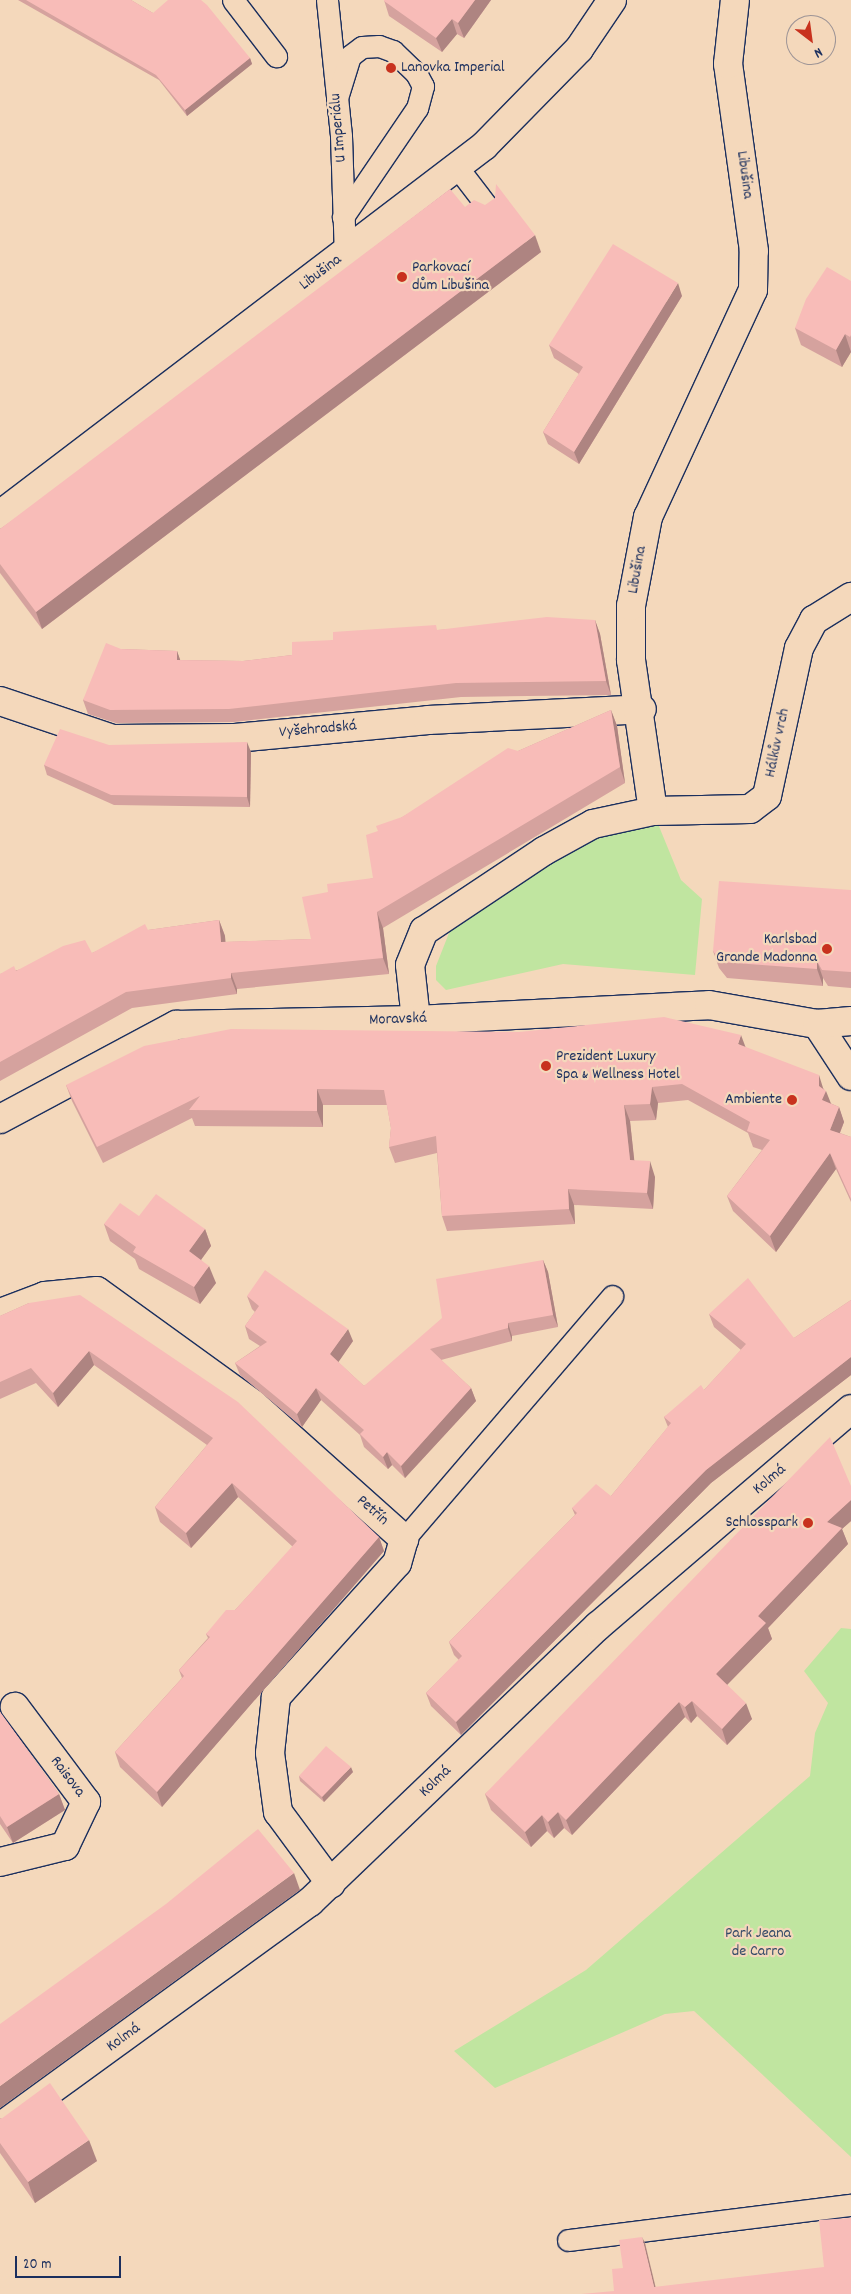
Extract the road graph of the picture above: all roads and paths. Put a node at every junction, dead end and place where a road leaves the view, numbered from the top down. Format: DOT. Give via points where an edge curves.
graph roads {
  1 [pos="233,0"];
  2 [pos="328,0"];
  3 [pos="612,0"];
  4 [pos="735,0"];
  5 [pos="276,56"];
  6 [pos="336,98"];
  7 [pos="457,167"];
  8 [pos="490,210"];
  9 [pos="343,217"];
  10 [pos="345,256"];
  11 [pos="0,515"];
  12 [pos="851,597"];
  13 [pos="0,701"];
  14 [pos="642,709"];
  15 [pos="653,811"];
  16 [pos="416,1020"];
  17 [pos="851,1021"];
  18 [pos="817,1024"];
  19 [pos="851,1076"];
  20 [pos="0,1119"];
  21 [pos="612,1296"];
  22 [pos="0,1313"];
  23 [pos="846,1422"];
  24 [pos="404,1539"];
  25 [pos="8,1712"];
  26 [pos="0,1862"];
  27 [pos="331,1884"];
  28 [pos="0,2128"];
  29 [pos="851,2205"];
  30 [pos="568,2240"];
  1 -- 5 [label="lane"];
  2 -- 6 [label="lane, U Imperiálu"];
  3 -- 7 [label="street, Libušina" via="579,49 537,96"];
  4 -- 14 [label="street, Libušina" via="728,64 754,251 753,290 648,517 631,606 631,660"];
  6 -- 9 [label="lane, U Imperiálu"];
  6 -- 9 [label="lane" via="350,56 362,47 379,46 393,52 416,72 423,86 417,108"];
  7 -- 8 [label="lane"];
  7 -- 10 [label="street, Libušina"];
  9 -- 10 [label="lane, U Imperiálu"];
  10 -- 11 [label="street, Libušina"];
  12 -- 15 [label="street, Hálkův vrch" via="814,620 799,648 767,796 750,809"];
  13 -- 14 [label="street, Vyšehradská" via="114,739 235,738 428,720"];
  14 -- 15 [label="street, Libušina"];
  15 -- 16 [label="street" via="593,824 544,851 424,931 410,965"];
  16 -- 18 [label="street, Moravská" via="709,1005"];
  16 -- 20 [label="street, Moravská" via="176,1025"];
  17 -- 18 [label="street, Moravská"];
  18 -- 19 [label="street"];
  21 -- 24 [label="lane"];
  22 -- 24 [label="street, Petřín" via="44,1296 96,1290 253,1404"];
  23 -- 27 [label="street, Kolmá" via="598,1626"];
  24 -- 27 [label="street, Petřín" via="397,1563 276,1697 270,1753 278,1812"];
  25 -- 26 [label="street, Raisova" via="86,1802 65,1846"];
  27 -- 28 [label="street, Kolmá"];
  29 -- 30 [label="lane"];
}
